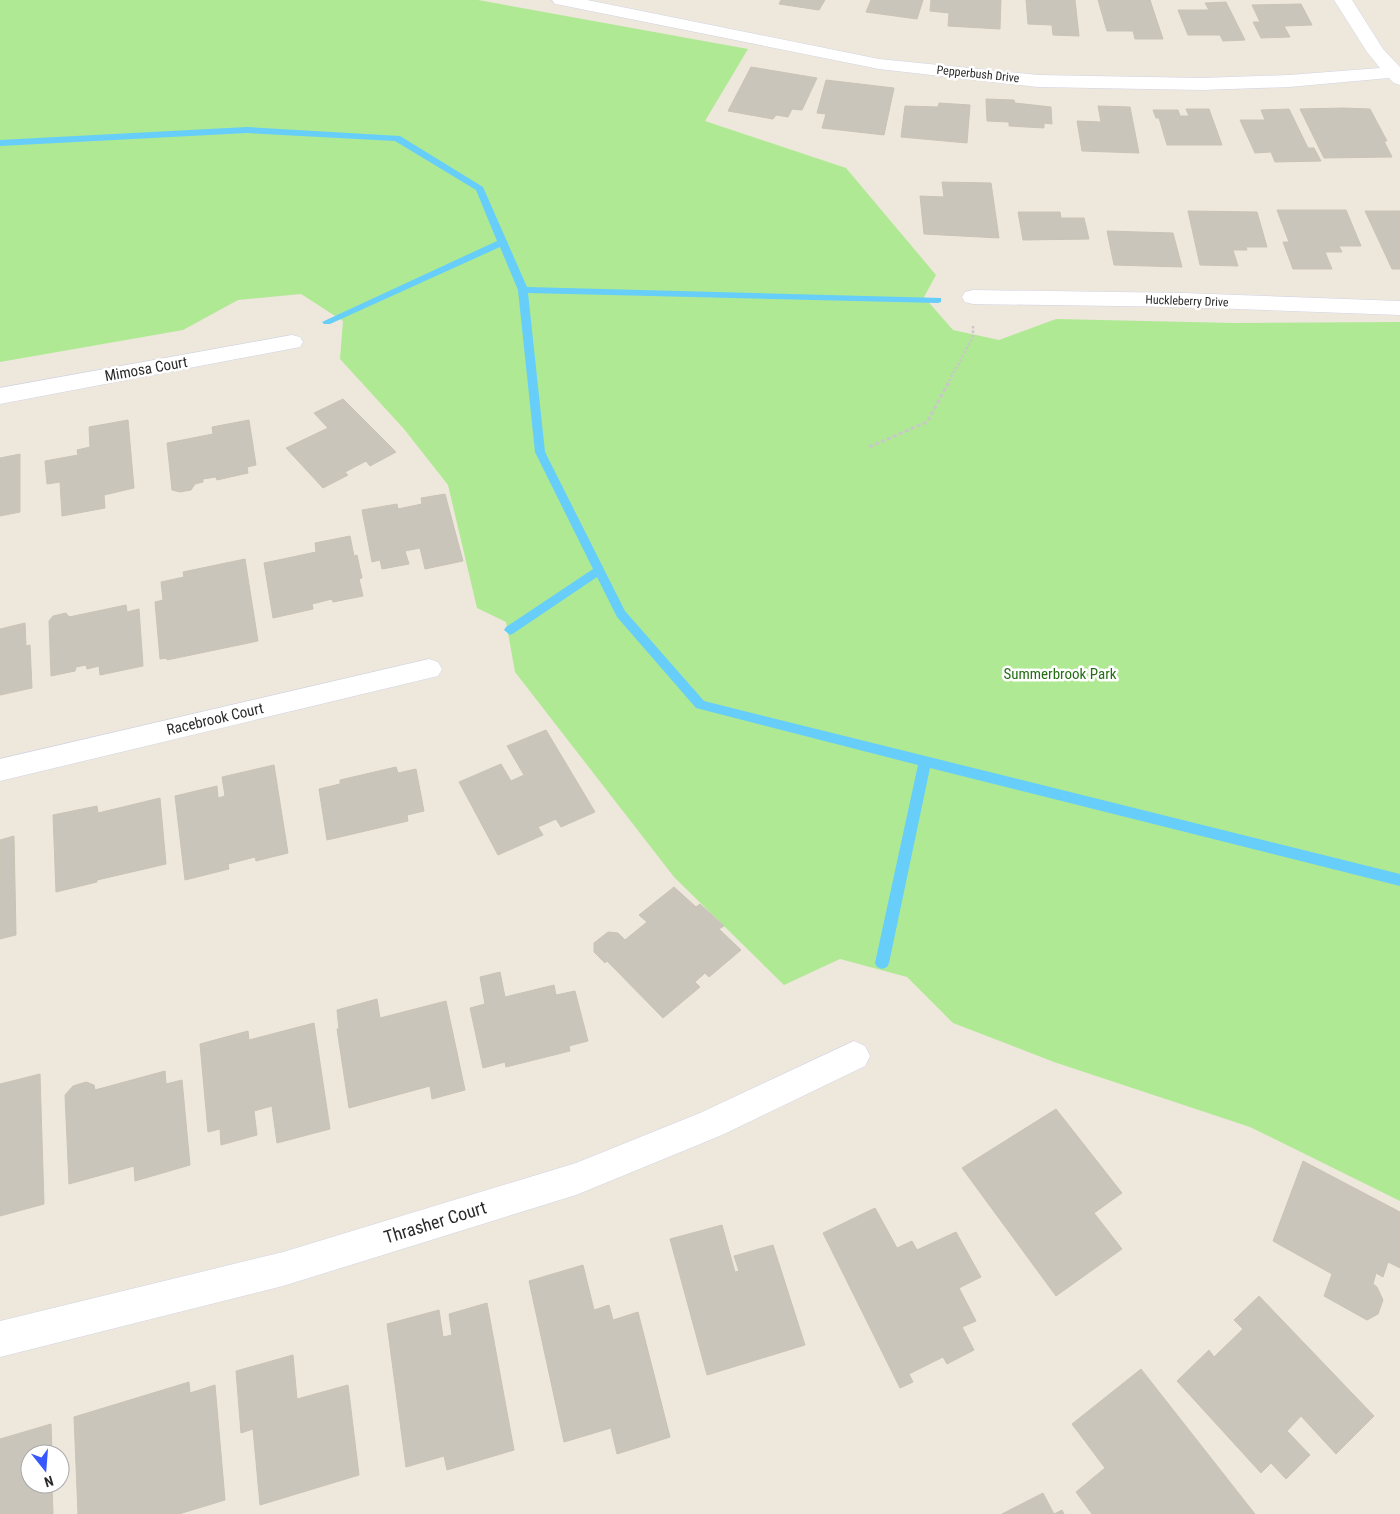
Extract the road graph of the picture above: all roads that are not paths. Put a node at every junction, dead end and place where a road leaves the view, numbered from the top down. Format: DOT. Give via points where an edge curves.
graph roads {
  1 [pos="561,0"];
  2 [pos="1343,0"];
  3 [pos="1399,75"];
  4 [pos="973,297"];
  5 [pos="1400,308"];
  6 [pos="292,342"];
  7 [pos="0,396"];
  8 [pos="430,669"];
  9 [pos="0,770"];
  10 [pos="854,1056"];
  11 [pos="0,1340"];
  1 -- 3 [label="street, Pepperbush Drive" via="879,64 1038,81 1231,83"];
  2 -- 3 [label="street" via="1376,52"];
  4 -- 5 [label="street, Huckleberry Drive"];
  6 -- 7 [label="street, Mimosa Court"];
  8 -- 9 [label="street, Racebrook Court"];
  10 -- 11 [label="street, Thrasher Court" via="711,1124 576,1179 283,1269"];
}
